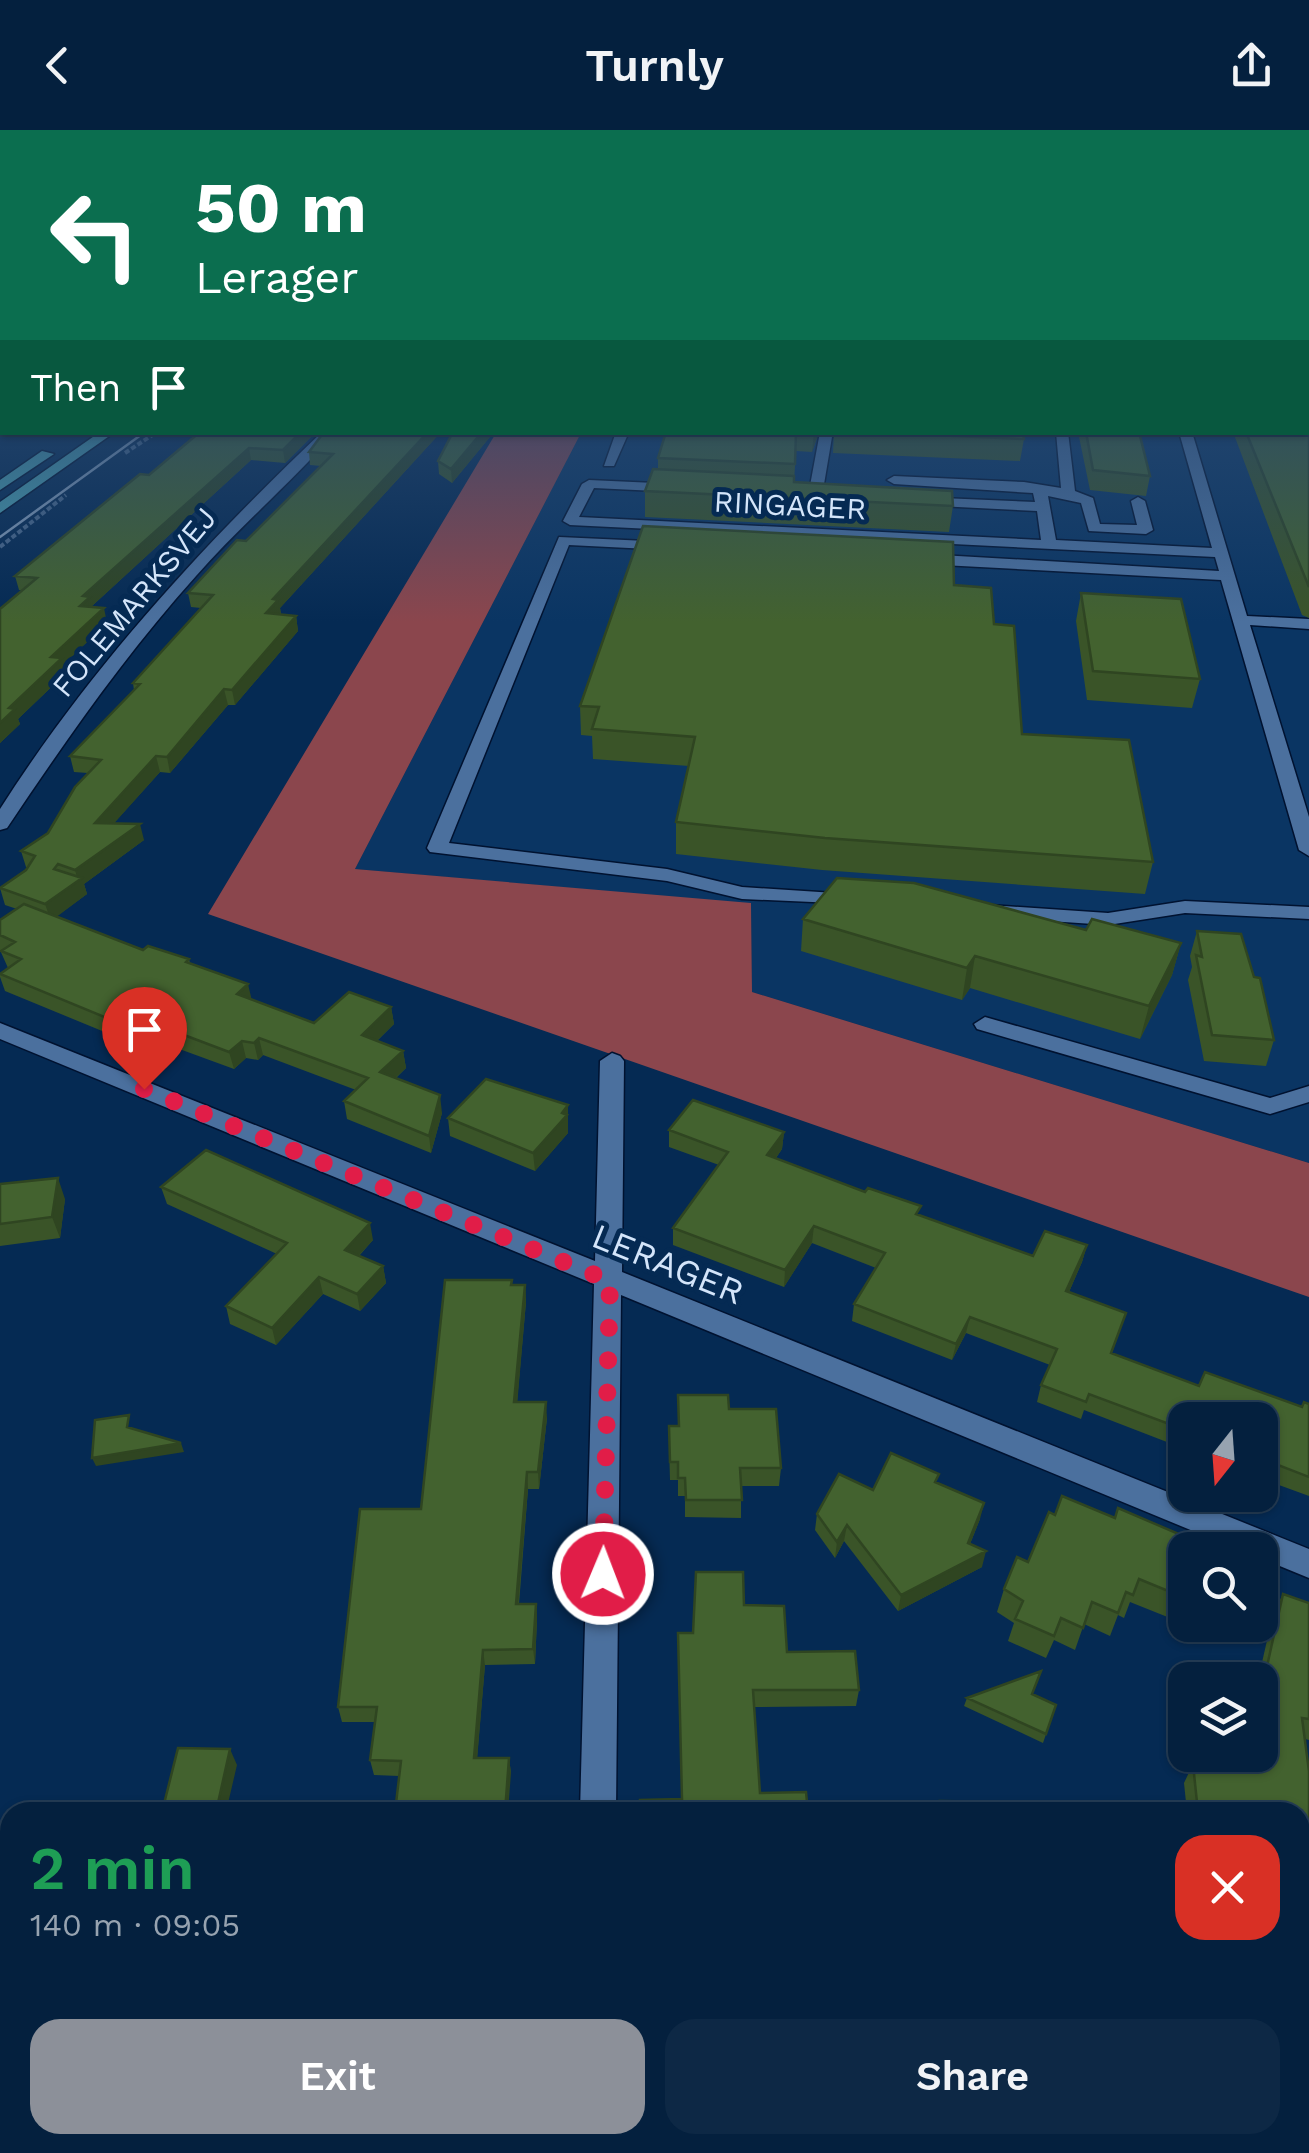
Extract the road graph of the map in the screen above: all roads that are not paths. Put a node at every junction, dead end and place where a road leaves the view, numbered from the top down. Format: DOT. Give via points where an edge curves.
graph roads {
  1 [pos="105,435"];
  2 [pos="327,435"];
  3 [pos="622,435"];
  4 [pos="826,435"];
  5 [pos="1062,435"];
  6 [pos="1186,435"];
  7 [pos="68,441"];
  8 [pos="609,463"];
  9 [pos="894,480"];
  10 [pos="0,486"];
  11 [pos="702,490"];
  12 [pos="1068,493"];
  13 [pos="778,494"];
  14 [pos="1041,499"];
  15 [pos="896,500"];
  16 [pos="1138,501"];
  17 [pos="0,510"];
  18 [pos="1050,546"];
  19 [pos="783,552"];
  20 [pos="1221,553"];
  21 [pos="902,558"];
  22 [pos="1228,576"];
  23 [pos="1241,620"];
  24 [pos="1309,624"];
  25 [pos="0,824"];
  26 [pos="1309,850"];
  27 [pos="877,902"];
  28 [pos="973,910"];
  29 [pos="1309,912"];
  30 [pos="984,1024"];
  31 [pos="0,1030"];
  32 [pos="612,1061"];
  33 [pos="1309,1094"];
  34 [pos="610,1281"];
  35 [pos="1309,1564"];
  36 [pos="598,1802"];
  1 -- 17 [label="main road"];
  2 -- 25 [label="street, FOLEMARKSVEJ" via="262,496 117,657"];
  3 -- 8 [label="street"];
  4 -- 13 [label="street, RINGAGER" via="815,496"];
  5 -- 12 [label="street"];
  6 -- 20 [label="street"];
  7 -- 10 [label="main road"];
  9 -- 14 [label="street" via="1024,486"];
  11 -- 18 [label="street, RINGAGER" via="589,484 570,521"];
  12 -- 14 [label="street"];
  12 -- 16 [label="street" via="1088,501 1094,528 1146,530"];
  14 -- 15 [label="street"];
  14 -- 18 [label="street"];
  18 -- 20 [label="street, RINGAGER"];
  19 -- 27 [label="street" via="564,540 436,848 667,874 742,892"];
  20 -- 22 [label="street"];
  21 -- 22 [label="street"];
  22 -- 23 [label="street"];
  23 -- 24 [label="street"];
  23 -- 26 [label="street"];
  28 -- 29 [label="street" via="1108,919 1184,908"];
  30 -- 33 [label="street" via="1270,1106"];
  31 -- 34 [label="street, LERAGER"];
  32 -- 34 [label="street"];
  34 -- 35 [label="street, LERAGER"];
  34 -- 36 [label="street"];
}
